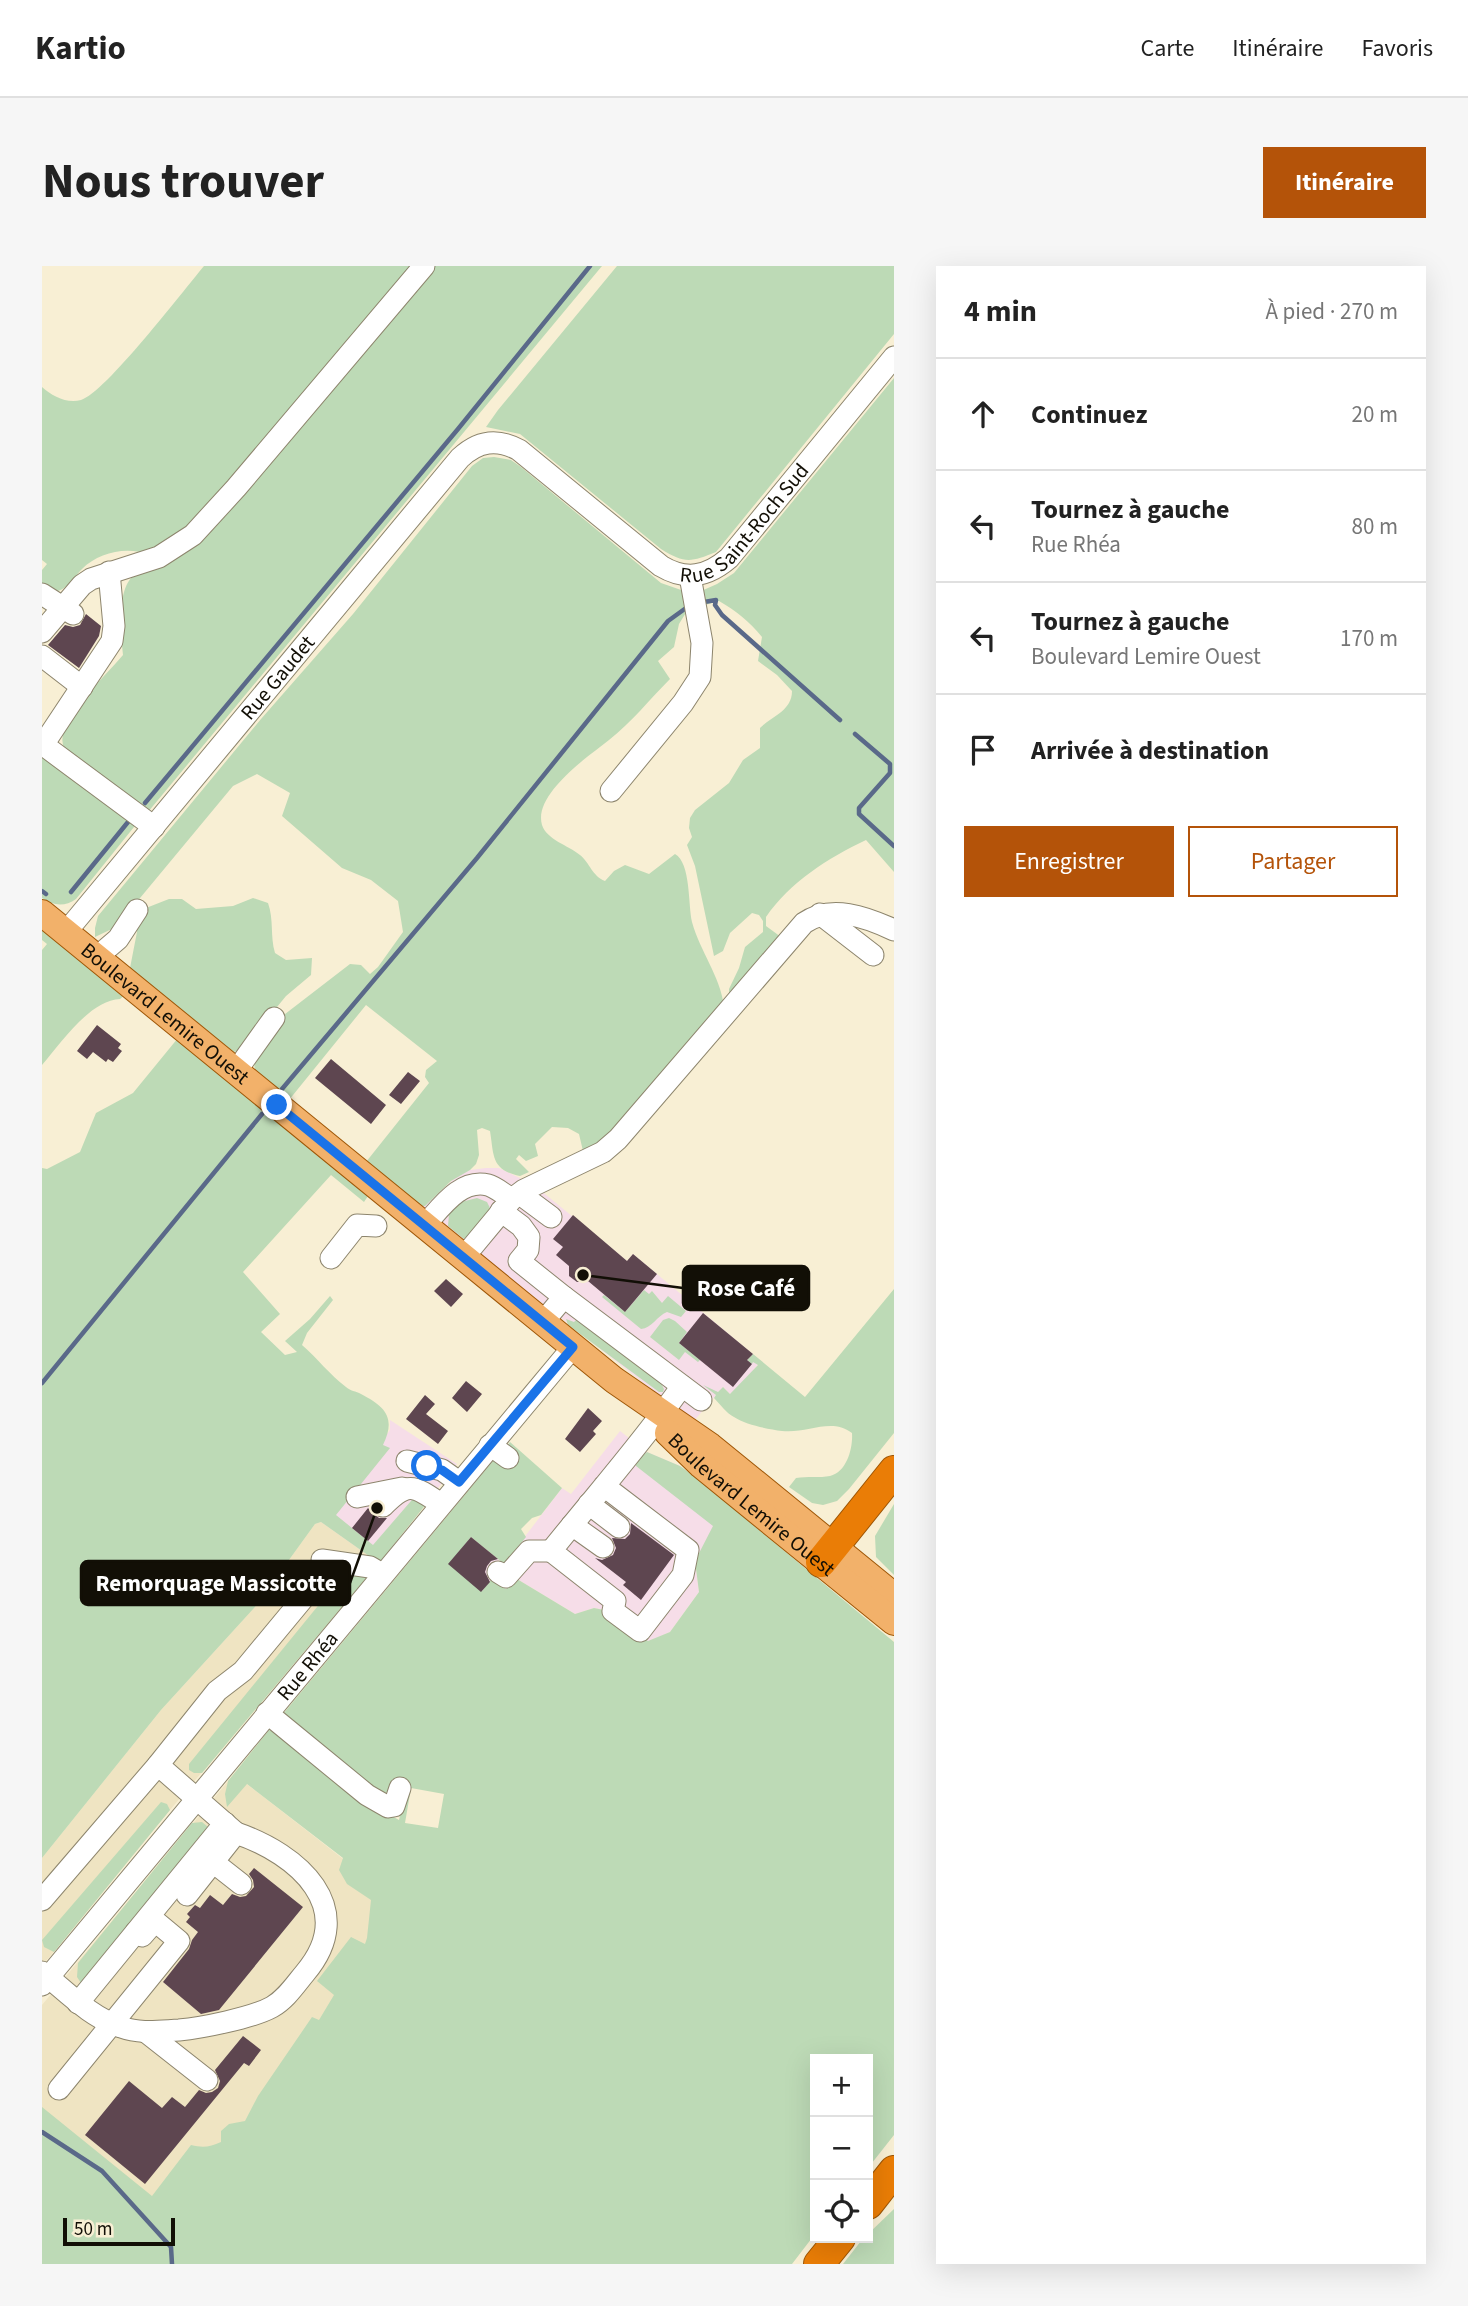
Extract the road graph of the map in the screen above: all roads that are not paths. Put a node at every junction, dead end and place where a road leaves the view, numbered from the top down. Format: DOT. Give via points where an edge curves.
graph roads {
  1 [pos="424,266"];
  2 [pos="894,357"];
  3 [pos="502,443"];
  4 [pos="109,572"];
  5 [pos="690,576"];
  6 [pos="42,594"];
  7 [pos="68,611"];
  8 [pos="48,632"];
  9 [pos="42,656"];
  10 [pos="82,687"];
  11 [pos="43,744"];
  12 [pos="611,792"];
  13 [pos="154,827"];
  14 [pos="137,910"];
  15 [pos="42,913"];
  16 [pos="820,914"];
  17 [pos="894,930"];
  18 [pos="66,933"];
  19 [pos="873,955"];
  20 [pos="97,957"];
  21 [pos="274,1018"];
  22 [pos="236,1071"];
  23 [pos="511,1201"];
  24 [pos="396,1203"];
  25 [pos="551,1217"];
  26 [pos="424,1226"];
  27 [pos="331,1258"];
  28 [pos="463,1258"];
  29 [pos="564,1297"];
  30 [pos="543,1322"];
  31 [pos="573,1347"];
  32 [pos="682,1386"];
  33 [pos="701,1400"];
  34 [pos="660,1418"];
  35 [pos="490,1445"];
  36 [pos="508,1458"];
  37 [pos="407,1461"];
  38 [pos="894,1471"];
  39 [pos="459,1482"];
  40 [pos="604,1486"];
  41 [pos="409,1487"];
  42 [pos="357,1497"];
  43 [pos="441,1504"];
  44 [pos="589,1504"];
  45 [pos="383,1506"];
  46 [pos="572,1525"];
  47 [pos="619,1527"];
  48 [pos="603,1547"];
  49 [pos="551,1551"];
  50 [pos="827,1554"];
  51 [pos="322,1560"];
  52 [pos="498,1572"];
  53 [pos="383,1574"];
  54 [pos="306,1594"];
  55 [pos="894,1596"];
  56 [pos="894,1622"];
  57 [pos="267,1713"];
  58 [pos="158,1765"];
  59 [pos="400,1788"];
  60 [pos="197,1798"];
  61 [pos="230,1828"];
  62 [pos="213,1861"];
  63 [pos="241,1884"];
  64 [pos="187,1895"];
  65 [pos="42,1900"];
  66 [pos="136,1932"];
  67 [pos="44,1978"];
  68 [pos="78,2003"];
  69 [pos="111,2023"];
  70 [pos="146,2032"];
  71 [pos="207,2080"];
  72 [pos="59,2089"];
  73 [pos="836,2243"];
  74 [pos="819,2264"];
  1 -- 4 [label="street" via="193,535 159,556"];
  2 -- 5 [label="street, Rue Saint-Roch Sud" via="729,558 712,571"];
  3 -- 5 [label="street, Rue Saint-Roch Sud" via="526,455 662,566"];
  3 -- 13 [label="street, Rue Gaudet" via="479,445 460,458"];
  4 -- 7 [label="street" via="82,585"];
  4 -- 10 [label="street" via="114,634"];
  5 -- 12 [label="street" via="702,643 700,677"];
  6 -- 7 [label="street"];
  7 -- 8 [label="street"];
  9 -- 10 [label="street"];
  10 -- 11 [label="street"];
  11 -- 13 [label="street"];
  13 -- 18 [label="street, Rue Gaudet"];
  14 -- 20 [label="street" via="118,939"];
  15 -- 18 [label="main road, Boulevard Lemire Ouest"];
  16 -- 17 [label="street" via="849,914"];
  16 -- 19 [label="street"];
  16 -- 23 [label="street" via="793,934 618,1139 603,1152"];
  18 -- 20 [label="main road, Boulevard Lemire Ouest"];
  20 -- 22 [label="main road, Boulevard Lemire Ouest"];
  21 -- 22 [label="street"];
  22 -- 24 [label="main road, Boulevard Lemire Ouest"];
  23 -- 25 [label="street"];
  23 -- 26 [label="street" via="491,1186 468,1186"];
  23 -- 28 [label="street"];
  23 -- 29 [label="street" via="529,1237 528,1250 519,1261"];
  24 -- 26 [label="main road, Boulevard Lemire Ouest"];
  24 -- 27 [label="street" via="369,1234 357,1225"];
  26 -- 28 [label="main road, Boulevard Lemire Ouest"];
  28 -- 30 [label="main road, Boulevard Lemire Ouest"];
  29 -- 30 [label="street"];
  29 -- 32 [label="street"];
  30 -- 31 [label="main road, Boulevard Lemire Ouest"];
  31 -- 34 [label="main road, Boulevard Lemire Ouest"];
  31 -- 35 [label="street, Rue Rhéa"];
  32 -- 33 [label="street"];
  32 -- 34 [label="street"];
  34 -- 40 [label="street"];
  34 -- 50 [label="main road, Boulevard Lemire Ouest" via="710,1446"];
  34 -- 50 [label="main road, Boulevard Lemire Ouest" via="701,1465"];
  35 -- 36 [label="street"];
  35 -- 39 [label="street, Rue Rhéa"];
  37 -- 39 [label="street" via="434,1467"];
  38 -- 50 [label="highway"];
  39 -- 43 [label="street, Rue Rhéa"];
  40 -- 44 [label="street"];
  40 -- 49 [label="street" via="688,1550 683,1575 640,1631 613,1611 615,1601"];
  41 -- 42 [label="street"];
  41 -- 43 [label="street"];
  41 -- 45 [label="street"];
  43 -- 53 [label="street, Rue Rhéa"];
  44 -- 46 [label="street"];
  44 -- 47 [label="street"];
  46 -- 48 [label="street"];
  46 -- 49 [label="street"];
  49 -- 52 [label="street" via="529,1551 506,1577"];
  50 -- 55 [label="main road, Boulevard Lemire Ouest"];
  50 -- 56 [label="main road, Boulevard Lemire Ouest"];
  51 -- 53 [label="street" via="370,1567"];
  53 -- 57 [label="street, Rue Rhéa"];
  54 -- 58 [label="street" via="243,1671 217,1691"];
  57 -- 59 [label="street" via="388,1807 394,1806"];
  57 -- 60 [label="street, Rue Rhéa"];
  58 -- 60 [label="street"];
  58 -- 65 [label="street"];
  60 -- 61 [label="street"];
  60 -- 67 [label="street, Rue Rhéa"];
  61 -- 62 [label="street"];
  61 -- 66 [label="street"];
  61 -- 70 [label="street" via="280,1853 315,1887 327,1917 324,1945 284,1999 270,2008 201,2028"];
  62 -- 63 [label="street"];
  62 -- 64 [label="street"];
  66 -- 68 [label="street"];
  66 -- 69 [label="street" via="142,1936 155,1921 179,1941"];
  67 -- 68 [label="street"];
  68 -- 69 [label="street"];
  69 -- 70 [label="street"];
  69 -- 72 [label="street"];
  70 -- 71 [label="street"];
  73 -- 74 [label="highway"];
}
